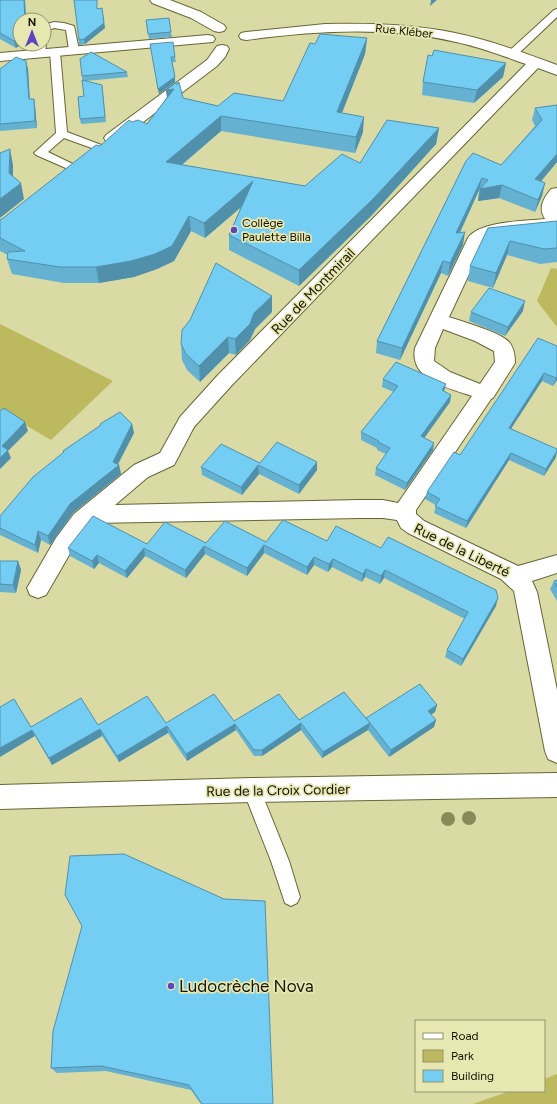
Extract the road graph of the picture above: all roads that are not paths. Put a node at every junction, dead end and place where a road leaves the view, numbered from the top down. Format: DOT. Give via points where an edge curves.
graph roads {
  1 [pos="157,0"];
  2 [pos="557,12"];
  3 [pos="52,26"];
  4 [pos="233,38"];
  5 [pos="52,50"];
  6 [pos="74,50"];
  7 [pos="32,52"];
  8 [pos="45,52"];
  9 [pos="512,54"];
  10 [pos="0,57"];
  11 [pos="536,62"];
  12 [pos="557,70"];
  13 [pos="62,134"];
  14 [pos="100,148"];
  15 [pos="69,174"];
  16 [pos="557,194"];
  17 [pos="557,223"];
  18 [pos="438,320"];
  19 [pos="486,393"];
  20 [pos="404,513"];
  21 [pos="89,514"];
  22 [pos="557,564"];
  23 [pos="516,576"];
  24 [pos="38,588"];
  25 [pos="550,678"];
  26 [pos="557,751"];
  27 [pos="557,785"];
  28 [pos="252,790"];
  29 [pos="0,797"];
  30 [pos="291,897"];
  1 -- 4 [label="street" via="196,15"];
  2 -- 9 [label="lane"];
  3 -- 6 [label="lane" via="65,25 71,28"];
  4 -- 6 [label="street" via="212,45 208,39"];
  4 -- 9 [label="street, Rue Kléber" via="334,28 383,28 457,38"];
  4 -- 14 [label="street" via="212,63"];
  5 -- 6 [label="street"];
  7 -- 10 [label="street"];
  8 -- 13 [label="lane"];
  9 -- 11 [label="street, Rue Kléber"];
  11 -- 12 [label="street, Rue Kléber"];
  11 -- 21 [label="street, Rue de Montmirail" via="225,380 187,422 167,459 141,471"];
  13 -- 14 [label="lane"];
  13 -- 15 [label="lane" via="40,153"];
  14 -- 15 [label="street"];
  16 -- 17 [label="street" via="551,200 549,209"];
  17 -- 18 [label="street" via="490,231 477,238"];
  18 -- 19 [label="street" via="425,348 425,363 429,370"];
  18 -- 19 [label="street, Rue de la Liberté" via="493,341 502,347 505,363"];
  19 -- 20 [label="street, Rue de la Liberté"];
  20 -- 21 [label="street" via="359,509"];
  20 -- 23 [label="street, Rue de la Liberté" via="408,523"];
  21 -- 24 [label="street, Rue de Montmirail" via="64,544"];
  22 -- 23 [label="street"];
  23 -- 25 [label="street, Rue de la Liberté" via="526,592"];
  25 -- 26 [label="street, Rue de la Liberté"];
  27 -- 28 [label="street, Rue de la Croix Cordier"];
  28 -- 29 [label="street, Rue de la Croix Cordier"];
  28 -- 30 [label="lane"];
}
